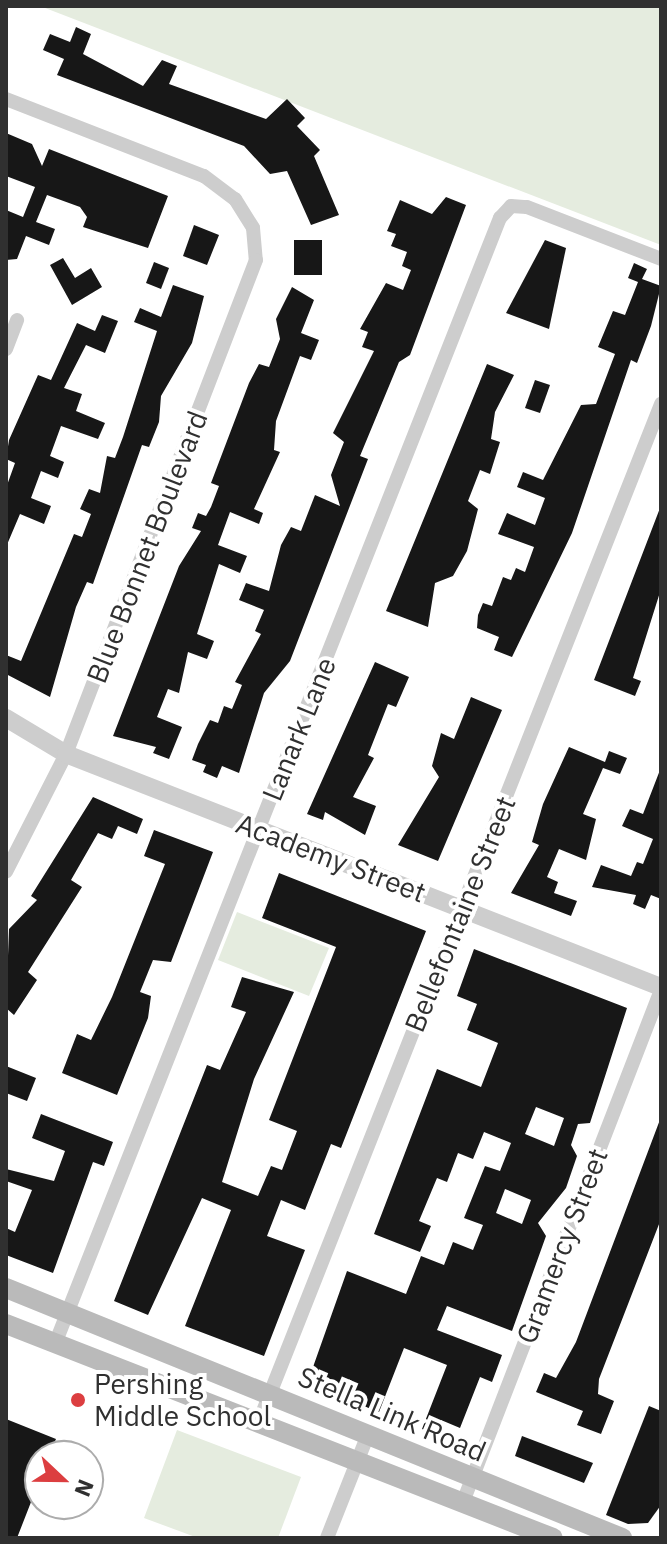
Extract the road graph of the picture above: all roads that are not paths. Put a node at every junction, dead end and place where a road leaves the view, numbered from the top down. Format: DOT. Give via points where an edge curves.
graph roads {
  1 [pos="6,99"];
  2 [pos="661,259"];
  3 [pos="17,320"];
  4 [pos="6,349"];
  5 [pos="661,404"];
  6 [pos="6,718"];
  7 [pos="66,754"];
  8 [pos="260,830"];
  9 [pos="6,872"];
  10 [pos="463,909"];
  11 [pos="661,989"];
  12 [pos="6,1288"];
  13 [pos="68,1312"];
  14 [pos="6,1324"];
  15 [pos="55,1344"];
  16 [pos="271,1390"];
  17 [pos="258,1424"];
  18 [pos="367,1437"];
  19 [pos="358,1461"];
  20 [pos="472,1479"];
  21 [pos="463,1502"];
  22 [pos="554,1512"];
  23 [pos="548,1537"];
  24 [pos="327,1538"];
  25 [pos="622,1538"];
  1 -- 7 [label="street, Blue Bonnet Boulevard" via="204,176 245,215 256,260"];
  2 -- 8 [label="street, Lanark Lane" via="511,206"];
  3 -- 4 [label="street"];
  5 -- 10 [label="street, Bellefontaine Street"];
  6 -- 7 [label="street, Academy Street"];
  7 -- 8 [label="street, Academy Street"];
  7 -- 9 [label="street, Blue Bonnet Boulevard"];
  8 -- 10 [label="street, Academy Street"];
  8 -- 13 [label="street, Lanark Lane"];
  10 -- 11 [label="street, Academy Street"];
  10 -- 16 [label="street, Bellefontaine Street"];
  11 -- 20 [label="street, Gramercy Street"];
  12 -- 13 [label="main road, Stella Link Road"];
  13 -- 15 [label="street, Lanark Lane"];
  13 -- 16 [label="main road, Stella Link Road"];
  14 -- 15 [label="main road, Stella Link Road"];
  15 -- 17 [label="main road, Stella Link Road"];
  16 -- 17 [label="street, Bellefontaine Street"];
  16 -- 18 [label="main road, Stella Link Road" via="287,1405"];
  17 -- 19 [label="main road, Stella Link Road"];
  18 -- 19 [label="street"];
  18 -- 20 [label="main road, Stella Link Road"];
  19 -- 21 [label="main road, Stella Link Road"];
  19 -- 24 [label="street"];
  20 -- 21 [label="street, Gramercy Street"];
  20 -- 22 [label="main road, Stella Link Road"];
  21 -- 23 [label="main road, Stella Link Road"];
  22 -- 23 [label="street"];
  22 -- 25 [label="main road, Stella Link Road"];
}
